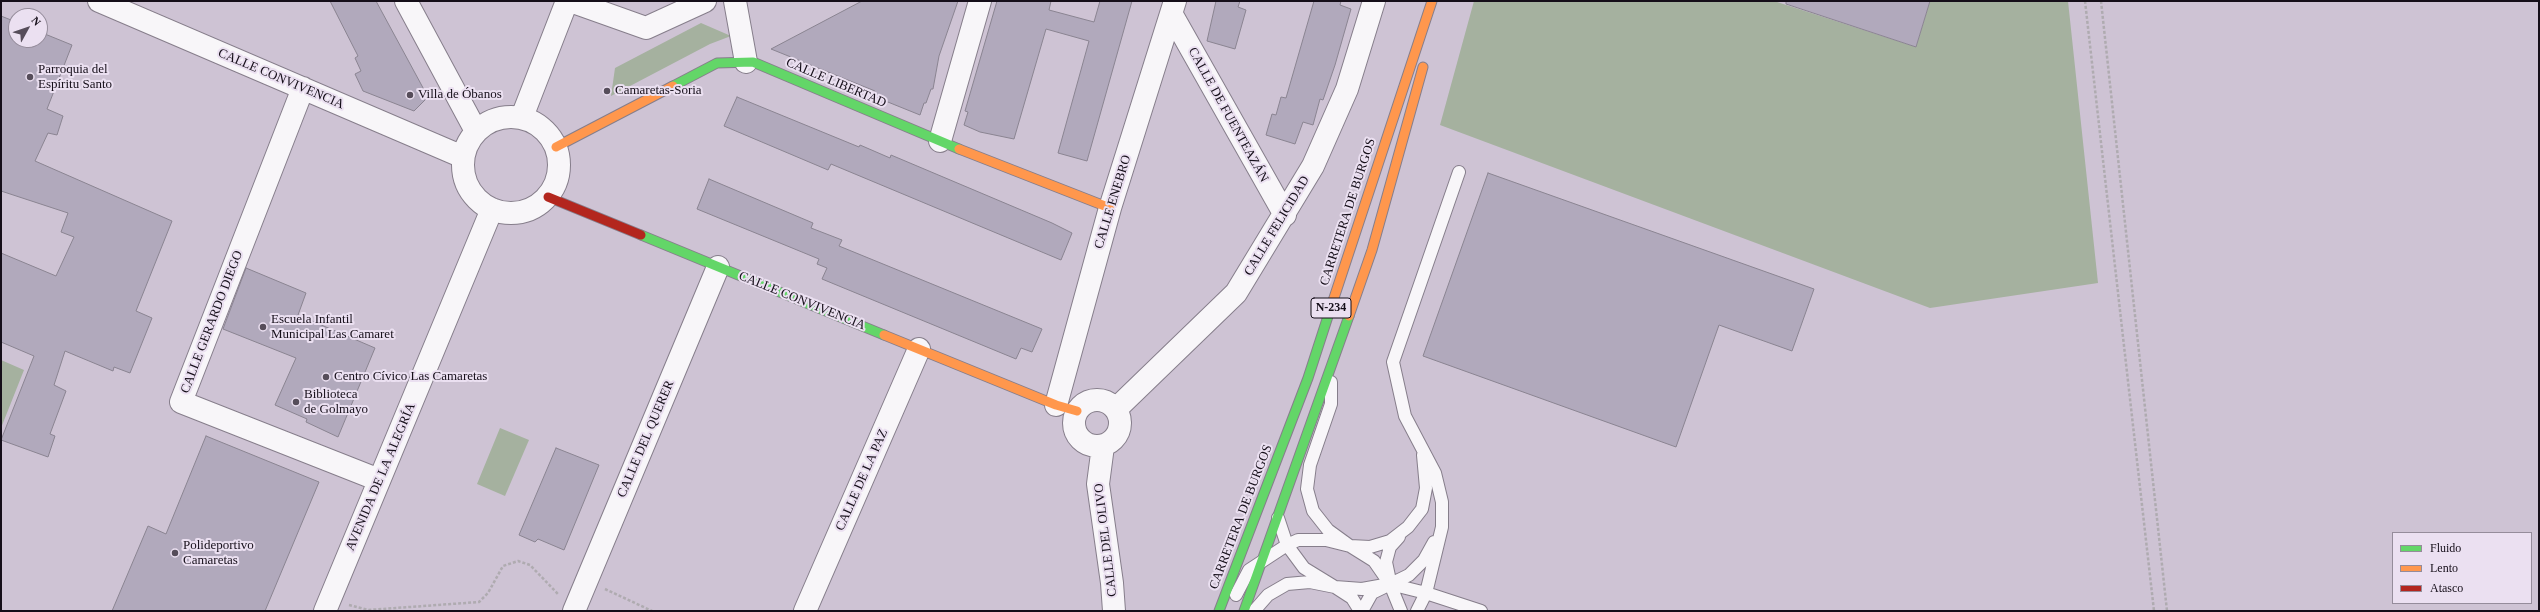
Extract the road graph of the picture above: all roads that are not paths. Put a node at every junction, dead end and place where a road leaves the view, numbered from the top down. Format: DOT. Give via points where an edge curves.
graph roads {
  1 [pos="99,1"];
  2 [pos="406,1"];
  3 [pos="568,1"];
  4 [pos="705,1"];
  5 [pos="735,1"];
  6 [pos="980,1"];
  7 [pos="1374,1"];
  8 [pos="1432,1"];
  9 [pos="1442,1"];
  10 [pos="1174,8"];
  11 [pos="1438,16"];
  12 [pos="1427,54"];
  13 [pos="746,62"];
  14 [pos="303,88"];
  15 [pos="522,117"];
  16 [pos="476,130"];
  17 [pos="940,141"];
  18 [pos="556,147"];
  19 [pos="463,157"];
  20 [pos="1459,172"];
  21 [pos="548,197"];
  22 [pos="1110,208"];
  23 [pos="492,210"];
  24 [pos="1285,215"];
  25 [pos="1347,257"];
  26 [pos="718,267"];
  27 [pos="919,349"];
  28 [pos="1331,369"];
  29 [pos="1308,378"];
  30 [pos="1056,405"];
  31 [pos="1116,409"];
  32 [pos="1077,412"];
  33 [pos="1103,446"];
  34 [pos="1422,448"];
  35 [pos="1261,474"];
  36 [pos="379,480"];
  37 [pos="1277,516"];
  38 [pos="1408,526"];
  39 [pos="1442,527"];
  40 [pos="1287,545"];
  41 [pos="1350,546"];
  42 [pos="1263,560"];
  43 [pos="1390,584"];
  44 [pos="1335,587"];
  45 [pos="1426,593"];
  46 [pos="327,606"];
  47 [pos="575,609"];
  48 [pos="805,611"];
  49 [pos="1114,611"];
  50 [pos="1219,611"];
  51 [pos="1230,611"];
  52 [pos="1244,611"];
  53 [pos="1254,611"];
  54 [pos="1361,611"];
  55 [pos="1401,611"];
  56 [pos="1417,611"];
  57 [pos="1481,611"];
  1 -- 14 [label="street, CALLE CONVIVENCIA"];
  2 -- 16 [label="street"];
  3 -- 4 [label="street" via="646,28"];
  3 -- 15 [label="street"];
  5 -- 13 [label="street"];
  6 -- 17 [label="street"];
  7 -- 24 [label="street, CALLE FELICIDAD" via="1347,89 1313,166"];
  8 -- 25 [label="main road, CARRETERA DE BURGOS / N-234"];
  9 -- 11 [label="main road"];
  10 -- 22 [label="street, CALLE ENEBRO"];
  10 -- 24 [label="street, CALLE DE FUENTEAZÁN"];
  12 -- 28 [label="main road, N-234" via="1372,250"];
  13 -- 17 [label="main road, CALLE LIBERTAD" via="752,62"];
  13 -- 18 [label="main road, CALLE LIBERTAD" via="717,63"];
  14 -- 19 [label="street, CALLE CONVIVENCIA"];
  14 -- 36 [label="street, CALLE GERARDO DIEGO" via="181,402"];
  15 -- 16 [label="street" via="500,118"];
  15 -- 18 [label="street" via="548,134"];
  16 -- 19 [label="street" via="467,143"];
  17 -- 22 [label="main road, CALLE LIBERTAD"];
  18 -- 21 [label="street" via="559,173"];
  19 -- 23 [label="street" via="463,173 468,188 478,201"];
  20 -- 34 [label="lane" via="1393,362 1404,416"];
  21 -- 23 [label="street" via="536,207 522,212"];
  21 -- 26 [label="main road, CALLE CONVIVENCIA"];
  22 -- 30 [label="street, CALLE ENEBRO"];
  23 -- 36 [label="street, AVENIDA DE LA ALEGRÍA"];
  24 -- 31 [label="street, CALLE FELICIDAD" via="1236,293"];
  25 -- 29 [label="main road, CARRETERA DE BURGOS / N-234"];
  25 -- 37 [label="lane" via="1320,373 1278,489"];
  26 -- 27 [label="main road, CALLE CONVIVENCIA"];
  26 -- 47 [label="street, CALLE DEL QUERER"];
  27 -- 30 [label="main road, CALLE CONVIVENCIA"];
  27 -- 48 [label="street, CALLE DE LA PAZ"];
  28 -- 37 [label="main road, N-234"];
  28 -- 41 [label="lane" via="1331,404 1310,464 1307,489 1313,511 1328,530"];
  29 -- 35 [label="main road"];
  29 -- 50 [label="main road, CARRETERA DE BURGOS / N-234"];
  30 -- 32 [label="main road, CALLE CONVIVENCIA"];
  31 -- 32 [label="street" via="1110,404 1096,400 1088,402"];
  31 -- 33 [label="street" via="1121,423 1119,431 1116,438"];
  32 -- 33 [label="street" via="1074,425 1078,438 1094,447"];
  33 -- 49 [label="street, CALLE DEL OLIVO" via="1098,484"];
  34 -- 38 [label="lane" via="1426,488 1422,509"];
  34 -- 39 [label="lane" via="1435,473 1442,502"];
  36 -- 46 [label="street, AVENIDA DE LA ALEGRÍA"];
  37 -- 40 [label="lane"];
  37 -- 42 [label="main road, N-234"];
  38 -- 41 [label="lane" via="1390,540 1370,547"];
  38 -- 43 [label="lane" via="1390,547 1386,562"];
  39 -- 43 [label="lane" via="1424,560 1409,575"];
  39 -- 45 [label="lane"];
  40 -- 41 [label="lane" via="1298,540 1326,540"];
  40 -- 42 [label="lane"];
  40 -- 44 [label="lane" via="1304,568"];
  41 -- 43 [label="lane" via="1374,561"];
  42 -- 51 [label="lane" via="1249,570 1239,586"];
  42 -- 52 [label="main road, N-234"];
  43 -- 44 [label="lane" via="1362,589"];
  43 -- 45 [label="lane"];
  43 -- 54 [label="lane" via="1372,593"];
  43 -- 55 [label="lane"];
  44 -- 53 [label="lane" via="1310,582 1287,584 1268,596"];
  44 -- 54 [label="lane" via="1352,598"];
  45 -- 56 [label="lane"];
  45 -- 57 [label="lane"];
}
